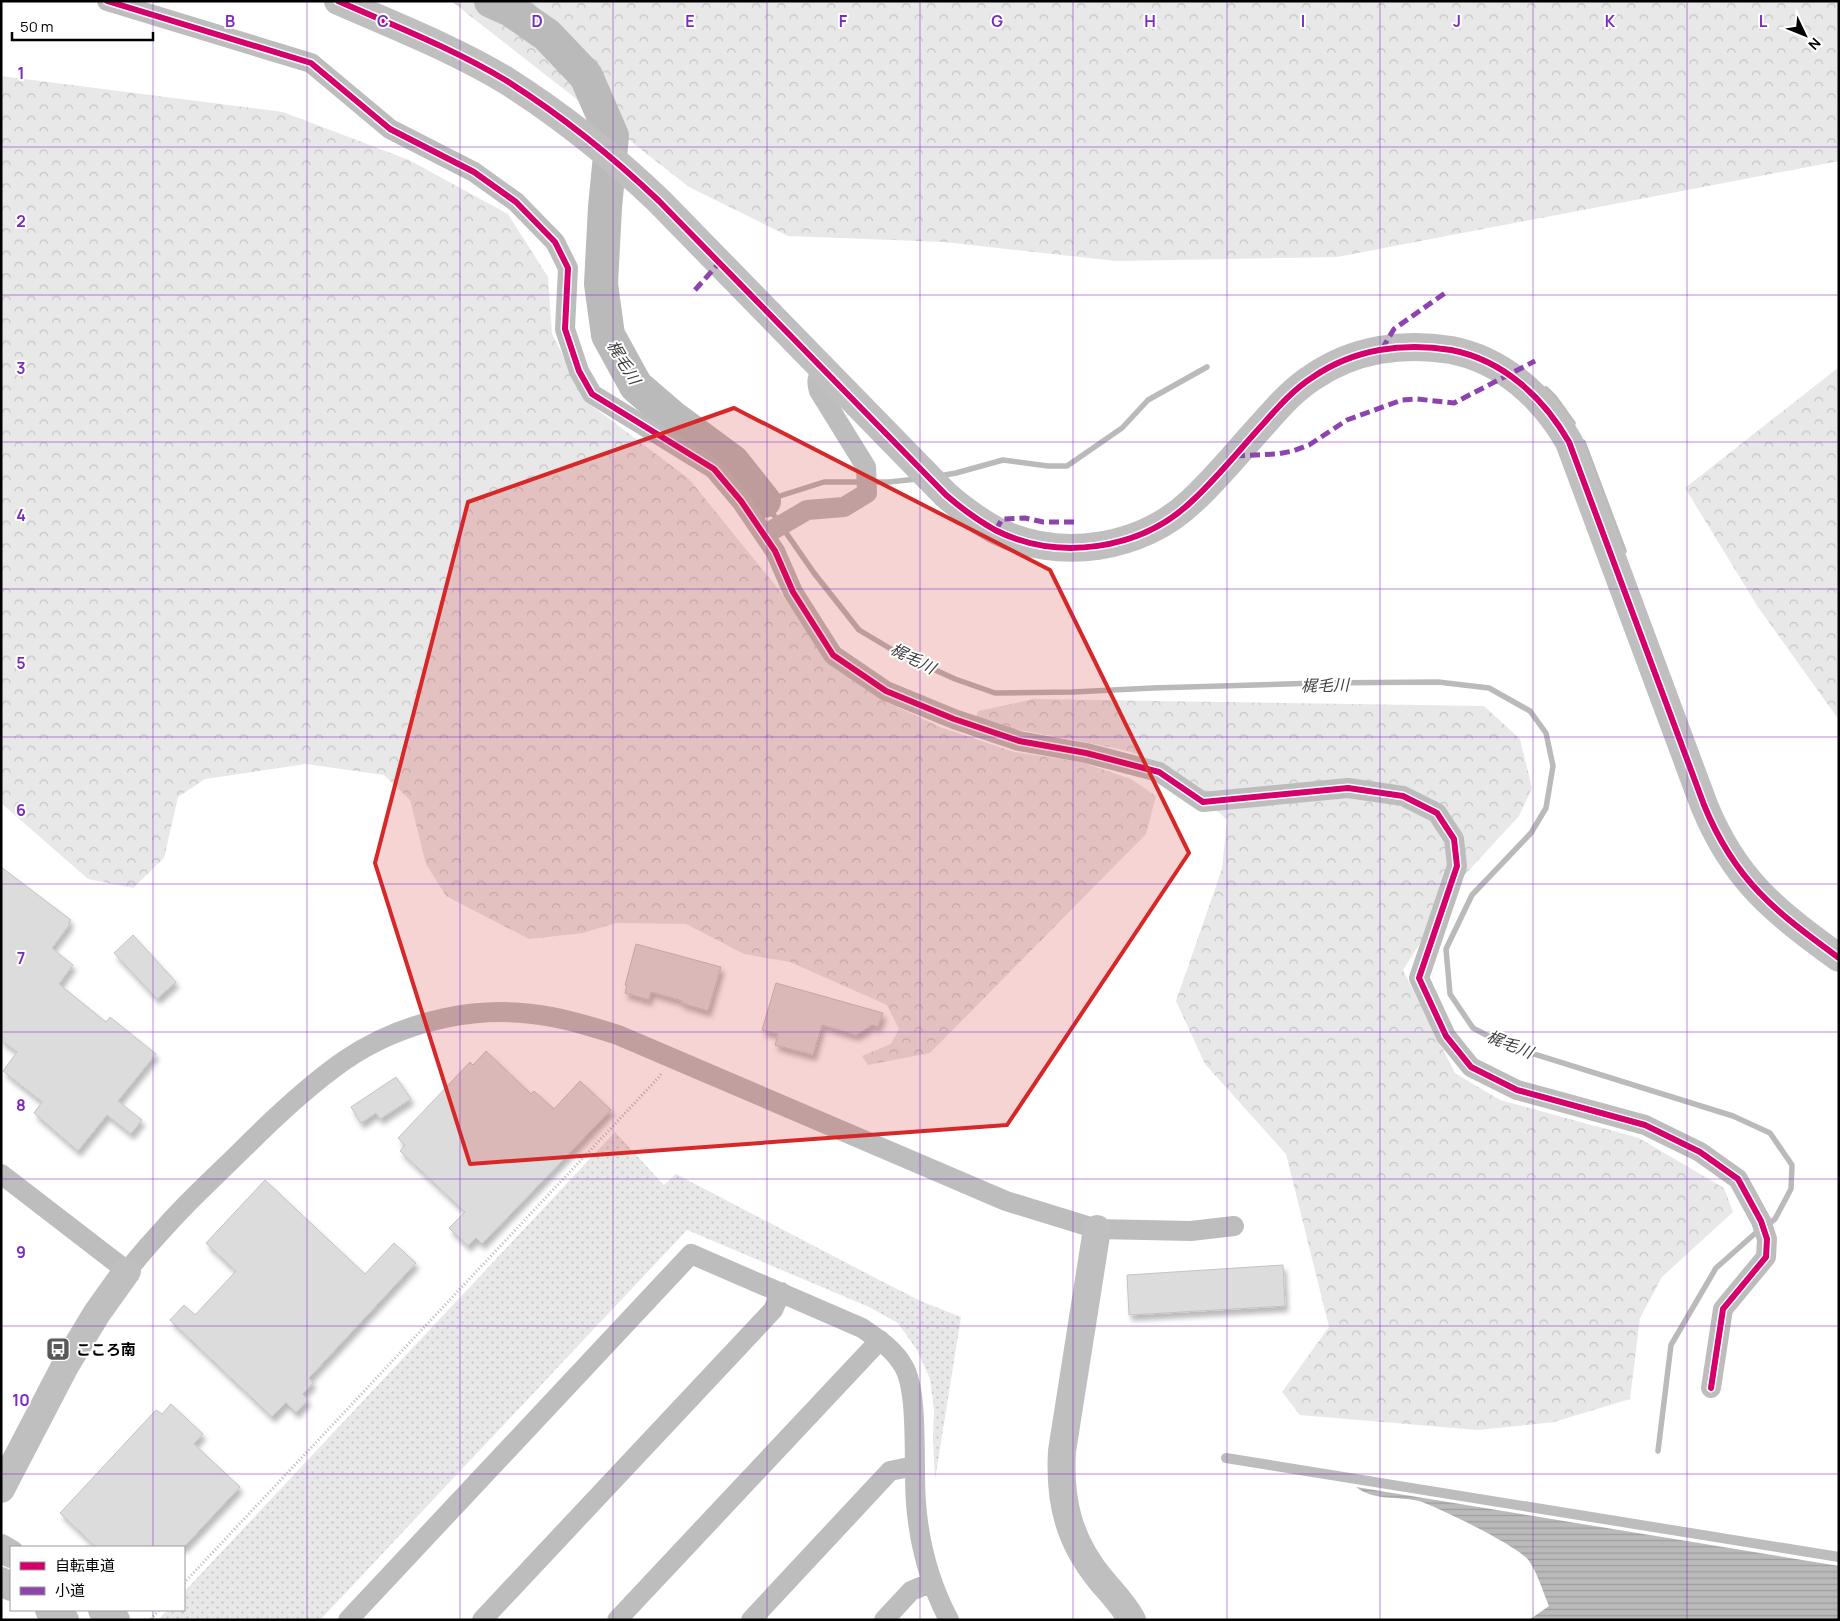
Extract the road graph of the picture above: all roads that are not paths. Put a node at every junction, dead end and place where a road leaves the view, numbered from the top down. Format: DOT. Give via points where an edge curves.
graph roads {
  1 [pos="107,1"];
  2 [pos="338,1"];
  3 [pos="823,369"];
  4 [pos="776,529"];
  5 [pos="1839,958"];
  6 [pos="1,1174"];
  7 [pos="1234,1226"];
  8 [pos="1097,1229"];
  9 [pos="127,1271"];
  10 [pos="781,1292"];
  11 [pos="880,1340"];
  12 [pos="1711,1388"];
  13 [pos="1226,1458"];
  14 [pos="914,1466"];
  15 [pos="1,1489"];
  16 [pos="1839,1557"];
  17 [pos="932,1582"];
  18 [pos="51,1611"];
  19 [pos="103,1611"];
  20 [pos="65,1620"];
  21 [pos="116,1620"];
  22 [pos="348,1620"];
  23 [pos="482,1620"];
  24 [pos="616,1620"];
  25 [pos="751,1620"];
  26 [pos="884,1620"];
  27 [pos="949,1620"];
  28 [pos="1132,1620"];
  1 -- 4 [label="street" via="311,63 390,129 474,172 516,202 555,242 568,268 565,329 579,371 592,394 714,468 740,501"];
  2 -- 3 [label="street" via="463,57 506,81 586,136 643,186"];
  3 -- 4 [label="street" via="817,377 819,392 864,463 867,484 844,507 812,509"];
  3 -- 5 [label="street" via="946,495 978,520 1022,540 1056,547 1117,542 1137,536 1174,516 1296,390 1331,366 1371,351 1414,346 1456,352 1514,378 1531,392 1570,442 1704,805 1723,845 1763,898"];
  4 -- 12 [label="street" via="775,551 792,592 833,655 886,691 1019,741 1086,753 1159,772 1203,802 1348,788 1403,796 1437,813 1454,839 1457,866 1419,978 1446,1036 1471,1067 1517,1090 1645,1125 1700,1152 1738,1179 1764,1230 1766,1257 1723,1309"];
  6 -- 9 [label="street"];
  7 -- 8 [label="street" via="1191,1231"];
  8 -- 9 [label="street" via="1006,1201 618,1035 552,1016 491,1012 454,1016 404,1030 346,1059 253,1139 168,1224"];
  8 -- 28 [label="street" via="1062,1452 1061,1486 1076,1541 1086,1561"];
  9 -- 15 [label="street" via="65,1366"];
  10 -- 11 [label="street" via="862,1328"];
  10 -- 22 [label="street" via="691,1254"];
  10 -- 23 [label="street" via="773,1310"];
  11 -- 14 [label="street" via="904,1368 911,1388"];
  11 -- 24 [label="street"];
  13 -- 16 [label="lane"];
  14 -- 17 [label="street" via="921,1540"];
  14 -- 25 [label="street" via="890,1472"];
  17 -- 26 [label="street" via="911,1591"];
  17 -- 27 [label="street"];
  18 -- 20 [label="street"];
  19 -- 21 [label="street"];
}
